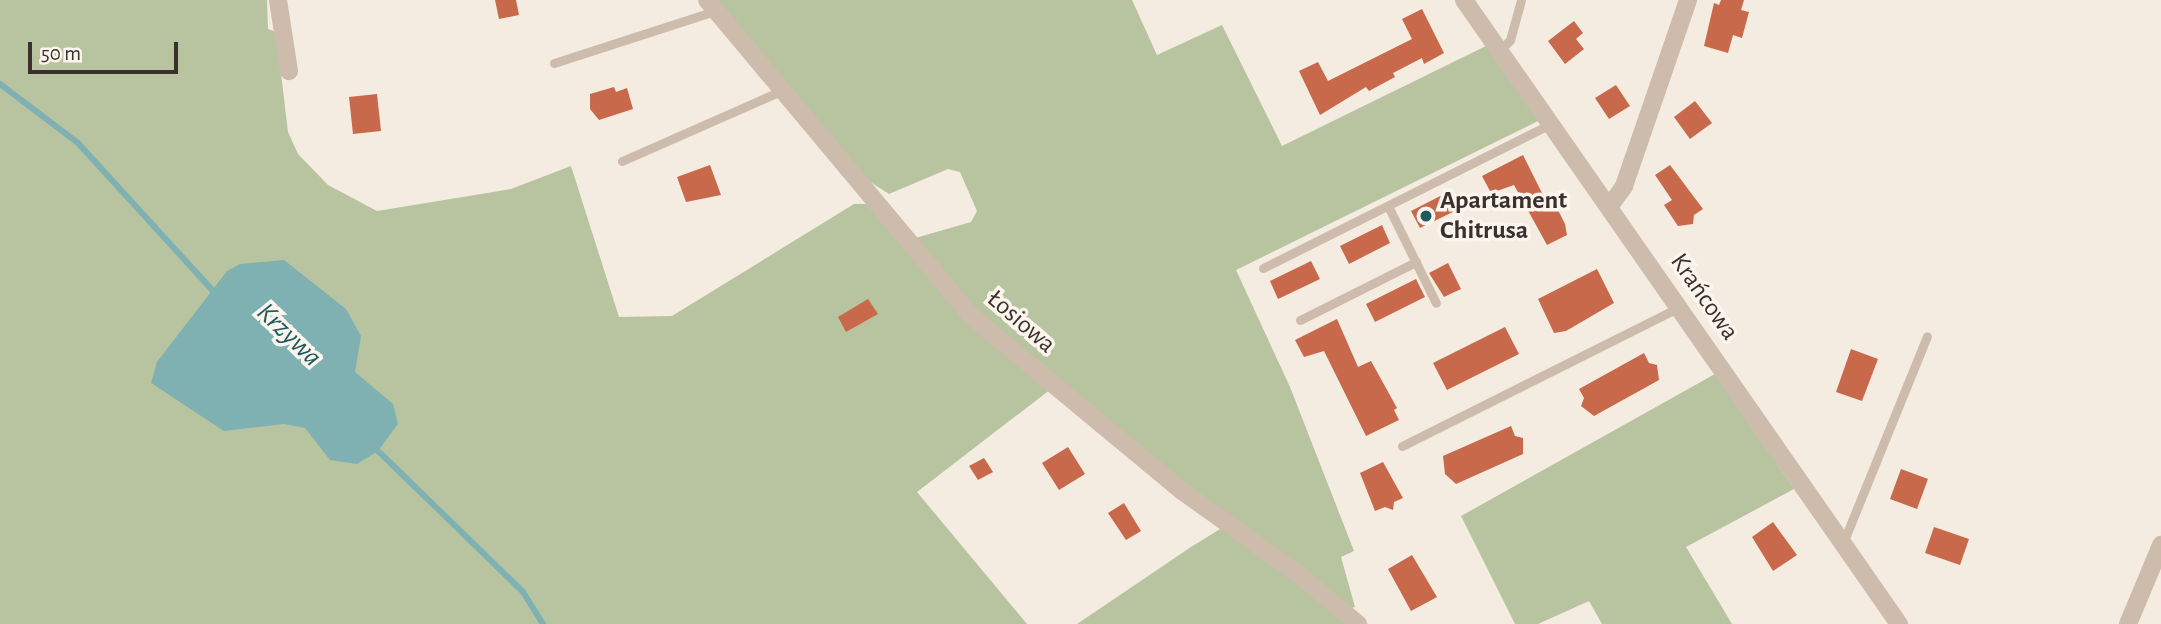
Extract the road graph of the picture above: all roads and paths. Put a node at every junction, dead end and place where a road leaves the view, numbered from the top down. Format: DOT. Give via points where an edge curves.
graph roads {
  1 [pos="278,0"];
  2 [pos="1464,0"];
  3 [pos="1521,0"];
  4 [pos="1688,0"];
  5 [pos="711,6"];
  6 [pos="1500,50"];
  7 [pos="554,63"];
  8 [pos="289,71"];
  9 [pos="783,90"];
  10 [pos="1551,124"];
  11 [pos="622,161"];
  12 [pos="1388,206"];
  13 [pos="1609,207"];
  14 [pos="1416,262"];
  15 [pos="1263,268"];
  16 [pos="1436,303"];
  17 [pos="1680,307"];
  18 [pos="1300,320"];
  19 [pos="1927,335"];
  20 [pos="1402,446"];
  21 [pos="1842,544"];
  22 [pos="2161,545"];
  23 [pos="1358,624"];
  24 [pos="1899,624"];
  25 [pos="2128,624"];
  1 -- 8 [label="street"];
  2 -- 6 [label="street, Krańcowa"];
  3 -- 6 [label="lane" via="1510,40"];
  4 -- 13 [label="street" via="1624,186"];
  5 -- 7 [label="lane"];
  5 -- 9 [label="street, Łosiowa"];
  6 -- 10 [label="street, Krańcowa"];
  9 -- 11 [label="lane"];
  9 -- 23 [label="street, Łosiowa" via="970,315 1182,491 1297,573"];
  10 -- 12 [label="lane"];
  10 -- 13 [label="street, Krańcowa"];
  12 -- 14 [label="lane"];
  12 -- 15 [label="lane"];
  13 -- 17 [label="street, Krańcowa"];
  14 -- 16 [label="lane"];
  14 -- 18 [label="lane"];
  17 -- 20 [label="lane"];
  17 -- 21 [label="street, Krańcowa"];
  19 -- 21 [label="lane" via="1850,534"];
  21 -- 24 [label="street, Krańcowa"];
  22 -- 25 [label="street"];
}
